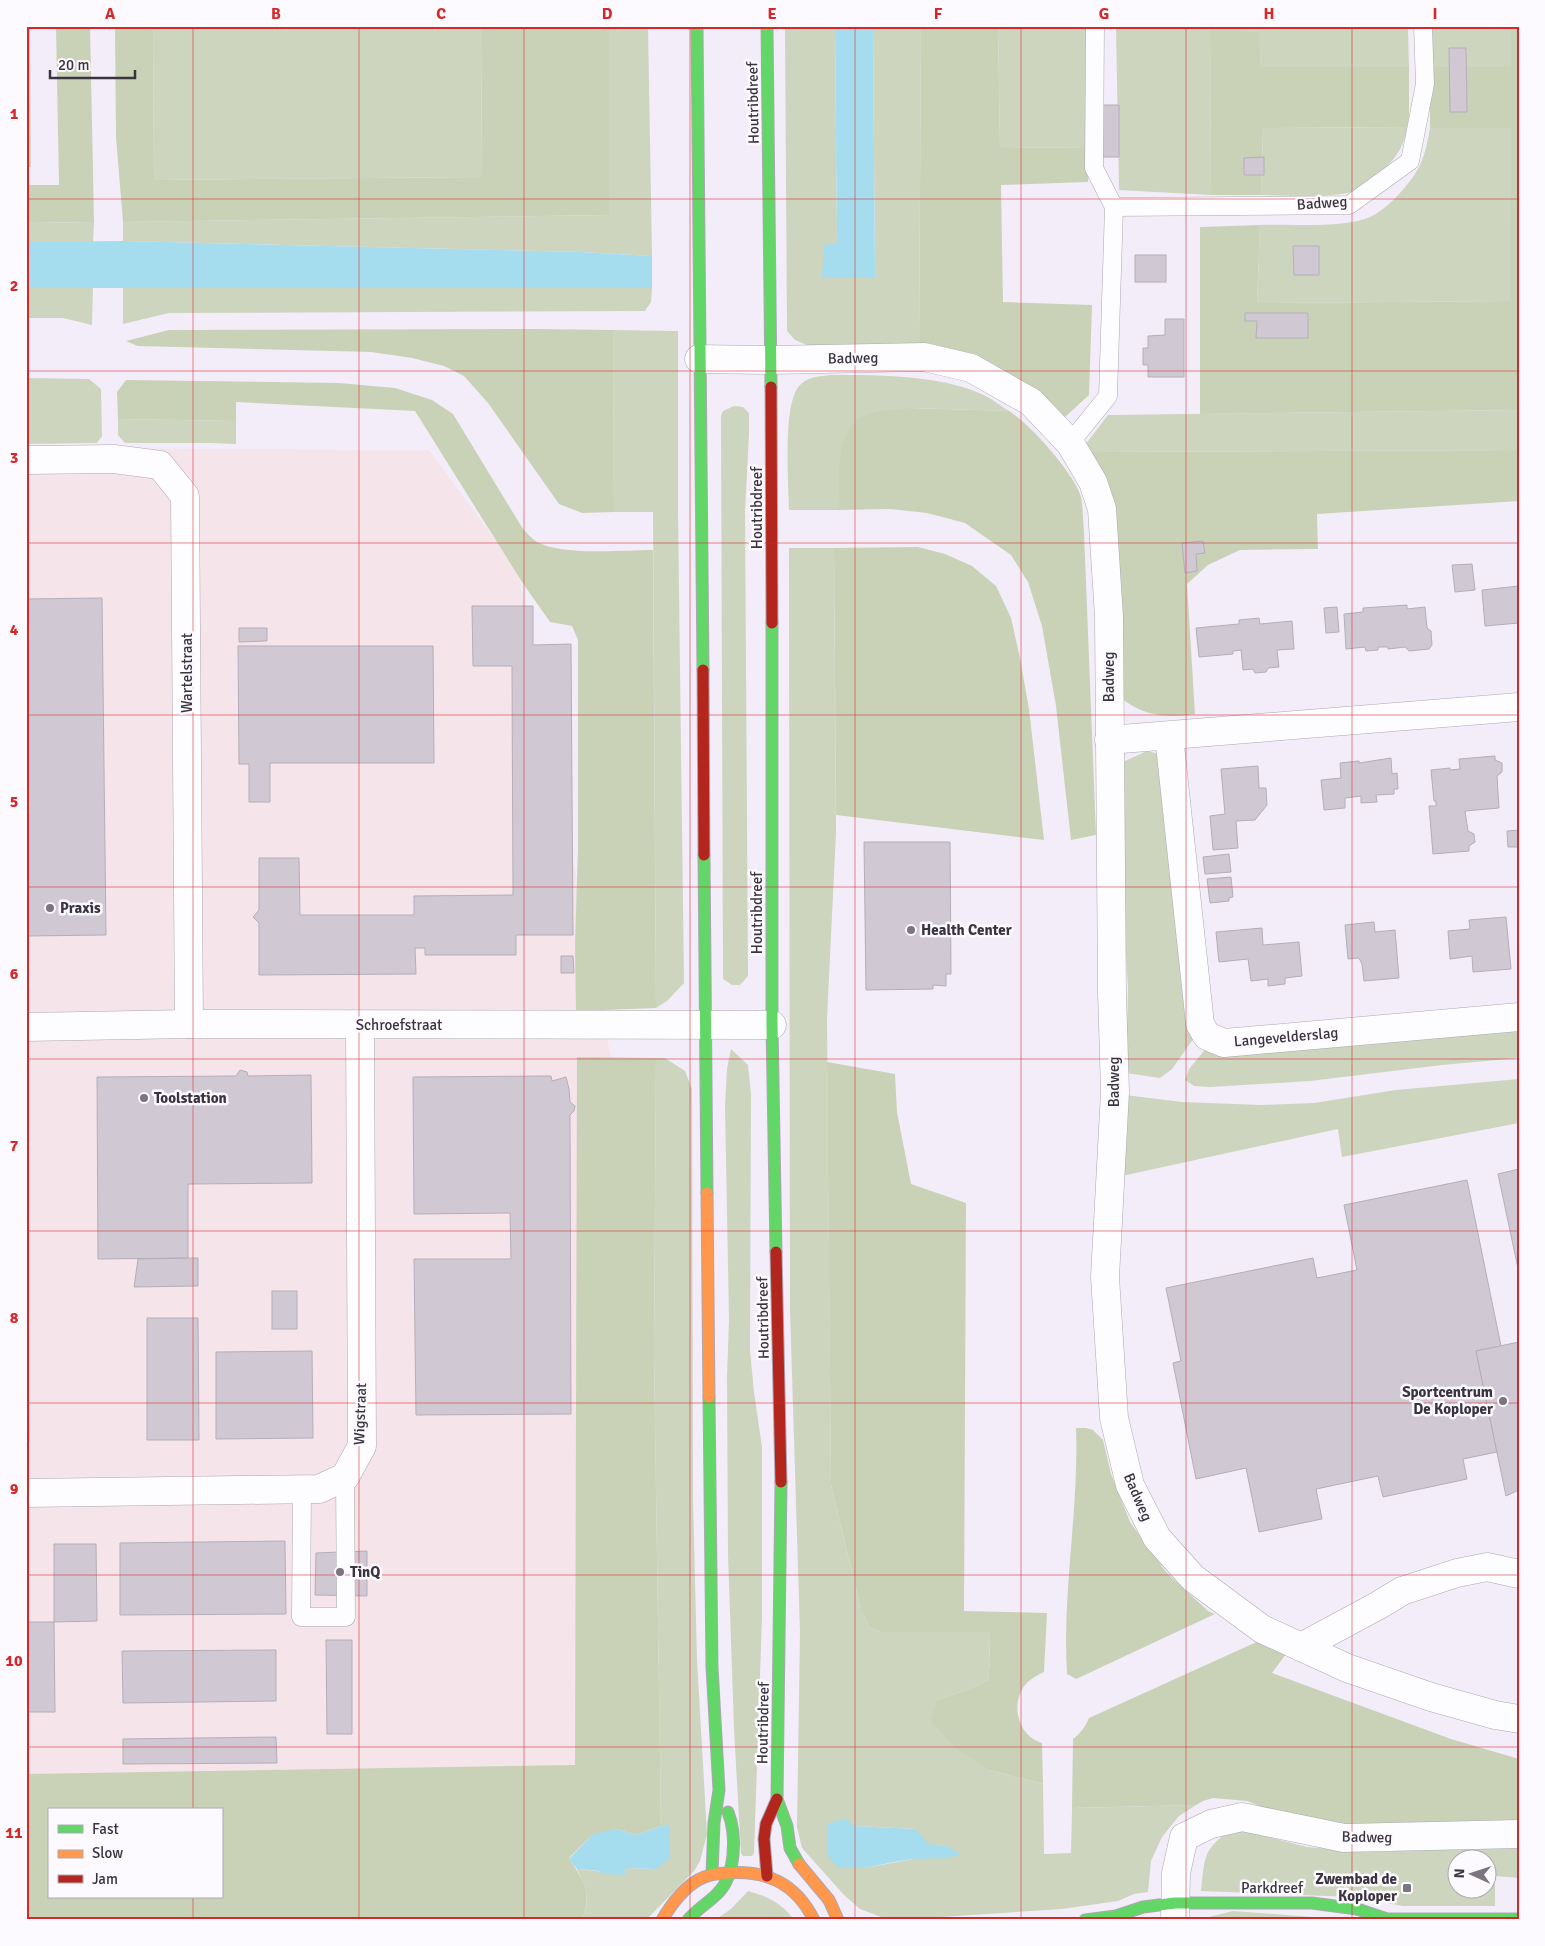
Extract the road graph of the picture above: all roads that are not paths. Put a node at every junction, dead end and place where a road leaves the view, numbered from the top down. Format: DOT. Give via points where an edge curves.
graph roads {
  1 [pos="697,26"];
  2 [pos="767,26"];
  3 [pos="1095,26"];
  4 [pos="1423,26"];
  5 [pos="1114,207"];
  6 [pos="699,359"];
  7 [pos="770,360"];
  8 [pos="1070,443"];
  9 [pos="26,460"];
  10 [pos="1519,707"];
  11 [pos="1169,736"];
  12 [pos="1110,740"];
  13 [pos="1519,1017"];
  14 [pos="189,1024"];
  15 [pos="706,1024"];
  16 [pos="360,1025"];
  17 [pos="772,1025"];
  18 [pos="26,1027"];
  19 [pos="345,1477"];
  20 [pos="302,1490"];
  21 [pos="26,1493"];
  22 [pos="1519,1574"];
  23 [pos="1300,1646"];
  24 [pos="1519,1719"];
  25 [pos="719,1790"];
  26 [pos="777,1800"];
  27 [pos="1519,1834"];
  28 [pos="732,1872"];
  29 [pos="712,1874"];
  30 [pos="767,1876"];
  31 [pos="1175,1912"];
  32 [pos="1519,1918"];
  33 [pos="662,1920"];
  34 [pos="688,1920"];
  35 [pos="814,1920"];
  36 [pos="838,1920"];
  37 [pos="1085,1920"];
  1 -- 6 [label="main road"];
  2 -- 7 [label="main road, Houtribdreef"];
  3 -- 5 [label="lane" via="1094,168"];
  4 -- 5 [label="lane, Badweg" via="1425,84 1410,161 1349,205"];
  5 -- 8 [label="lane" via="1108,396"];
  6 -- 7 [label="street, Badweg"];
  6 -- 15 [label="main road"];
  7 -- 8 [label="street, Badweg" via="924,357 971,368 1031,402"];
  7 -- 17 [label="main road, Houtribdreef"];
  8 -- 12 [label="street, Badweg" via="1094,482 1102,509 1109,617"];
  9 -- 14 [label="street, Wartelstraat" via="114,459 160,465 185,496"];
  10 -- 11 [label="street"];
  11 -- 12 [label="street"];
  11 -- 13 [label="street, Langevelderslag" via="1200,1024 1207,1036 1224,1042"];
  12 -- 23 [label="street, Badweg" via="1115,1092 1105,1277 1114,1418 1130,1484 1157,1538 1193,1578 1262,1628"];
  14 -- 16 [label="street, Schroefstraat"];
  14 -- 18 [label="street, Schroefstraat"];
  15 -- 16 [label="street, Schroefstraat"];
  15 -- 17 [label="street, Schroefstraat"];
  15 -- 25 [label="main road" via="712,1667"];
  16 -- 19 [label="street, Wigstraat" via="362,1446"];
  17 -- 26 [label="main road, Houtribdreef" via="781,1509"];
  19 -- 20 [label="street" via="319,1489"];
  19 -- 20 [label="lane" via="346,1617 301,1617"];
  20 -- 21 [label="street"];
  22 -- 23 [label="street" via="1488,1568 1457,1573 1402,1591"];
  23 -- 24 [label="street, Badweg" via="1348,1668 1431,1698"];
  25 -- 28 [label="main road" via="730,1817"];
  25 -- 29 [label="main road"];
  26 -- 30 [label="main road, Houtribdreef" via="766,1824"];
  26 -- 36 [label="main road, Houtribdreef" via="787,1826 792,1855 821,1886"];
  27 -- 31 [label="street, Badweg" via="1344,1838 1242,1817 1211,1824 1184,1837 1176,1873"];
  28 -- 29 [label="main road"];
  28 -- 30 [label="main road" via="757,1872"];
  28 -- 34 [label="main road" via="718,1894"];
  29 -- 33 [label="main road" via="683,1893"];
  30 -- 35 [label="main road" via="793,1890 805,1902"];
  31 -- 32 [label="main road, Parkdreef" via="1312,1903 1357,1909 1387,1918"];
  31 -- 37 [label="main road, Parkdreef" via="1143,1907 1116,1916"];
}
